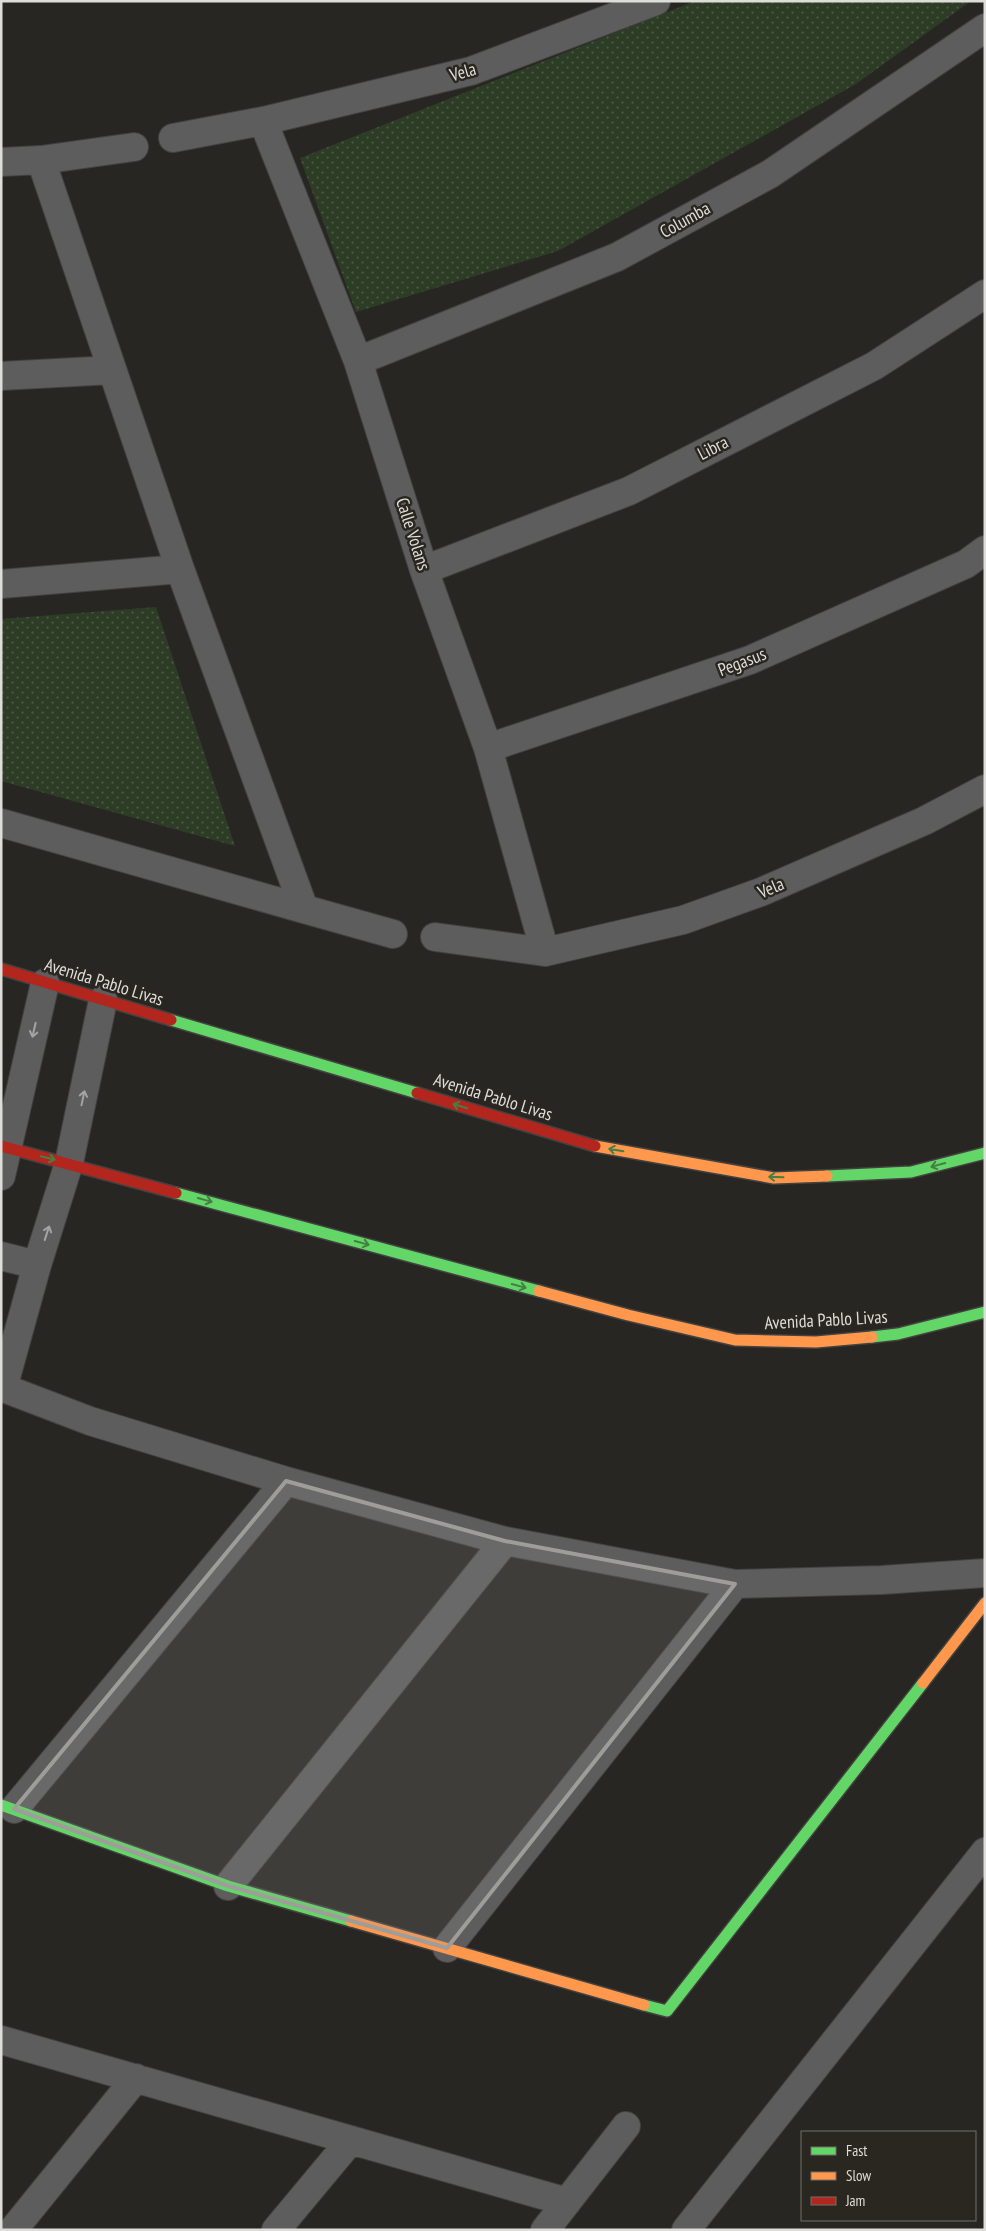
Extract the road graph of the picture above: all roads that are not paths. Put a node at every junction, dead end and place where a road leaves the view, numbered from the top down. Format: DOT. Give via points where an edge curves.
graph roads {
  1 [pos="656,1"];
  2 [pos="985,28"];
  3 [pos="262,121"];
  4 [pos="173,138"];
  5 [pos="134,147"];
  6 [pos="40,160"];
  7 [pos="1,162"];
  8 [pos="985,294"];
  9 [pos="358,361"];
  10 [pos="112,370"];
  11 [pos="1,376"];
  12 [pos="985,550"];
  13 [pos="180,569"];
  14 [pos="424,570"];
  15 [pos="1,584"];
  16 [pos="488,748"];
  17 [pos="985,789"];
  18 [pos="1,823"];
  19 [pos="304,909"];
  20 [pos="393,934"];
  21 [pos="435,937"];
  22 [pos="545,952"];
  23 [pos="1,970"];
  24 [pos="45,983"];
  25 [pos="103,1000"];
  26 [pos="4,1146"];
  27 [pos="985,1153"];
  28 [pos="69,1163"];
  29 [pos="1,1176"];
  30 [pos="1,1256"];
  31 [pos="37,1265"];
  32 [pos="985,1312"];
  33 [pos="2,1388"];
  34 [pos="286,1482"];
  35 [pos="505,1540"];
  36 [pos="985,1573"];
  37 [pos="735,1584"];
  38 [pos="985,1603"];
  39 [pos="7,1807"];
  40 [pos="985,1852"];
  41 [pos="228,1886"];
  42 [pos="447,1948"];
  43 [pos="1,2040"];
  44 [pos="136,2078"];
  45 [pos="626,2126"];
  46 [pos="351,2140"];
  47 [pos="567,2202"];
  48 [pos="13,2230"];
  49 [pos="276,2230"];
  50 [pos="545,2230"];
  51 [pos="686,2230"];
  1 -- 3 [label="street, Vela" via="471,71"];
  2 -- 9 [label="street, Columba" via="770,174 617,257"];
  3 -- 4 [label="street, Vela"];
  3 -- 9 [label="street, Calle Volans"];
  5 -- 6 [label="street"];
  6 -- 7 [label="street"];
  6 -- 10 [label="street"];
  8 -- 14 [label="street, Libra" via="874,366 629,491"];
  9 -- 14 [label="street, Calle Volans"];
  10 -- 11 [label="street"];
  10 -- 13 [label="street"];
  12 -- 16 [label="street, Pegasus" via="966,564 750,660"];
  13 -- 15 [label="street"];
  13 -- 19 [label="street"];
  14 -- 16 [label="street, Calle Volans"];
  16 -- 22 [label="street, Calle Volans"];
  17 -- 22 [label="street, Vela" via="924,821 761,892 683,920"];
  18 -- 19 [label="street"];
  19 -- 20 [label="street"];
  21 -- 22 [label="street"];
  23 -- 24 [label="street, Avenida Pablo Livas"];
  24 -- 25 [label="street, Avenida Pablo Livas"];
  24 -- 26 [label="street, one-way"];
  27 -- 25 [label="street, Avenida Pablo Livas, one-way" via="911,1172 774,1178 595,1146"];
  28 -- 25 [label="street, one-way"];
  26 -- 28 [label="street, Avenida Pablo Livas, one-way"];
  26 -- 29 [label="street"];
  31 -- 28 [label="street, one-way"];
  28 -- 32 [label="street, Avenida Pablo Livas, one-way" via="486,1278 735,1340 816,1342 898,1334"];
  30 -- 31 [label="street"];
  31 -- 33 [label="street"];
  33 -- 34 [label="street" via="90,1421"];
  34 -- 35 [label="street"];
  34 -- 39 [label="street"];
  35 -- 37 [label="street"];
  35 -- 41 [label="street"];
  36 -- 37 [label="street"];
  37 -- 42 [label="street"];
  38 -- 42 [label="street" via="667,2010"];
  39 -- 41 [label="street"];
  40 -- 51 [label="street"];
  41 -- 42 [label="street"];
  43 -- 44 [label="street"];
  44 -- 46 [label="street"];
  44 -- 48 [label="street"];
  45 -- 47 [label="street"];
  46 -- 47 [label="street"];
  46 -- 49 [label="street"];
  47 -- 50 [label="street"];
}
